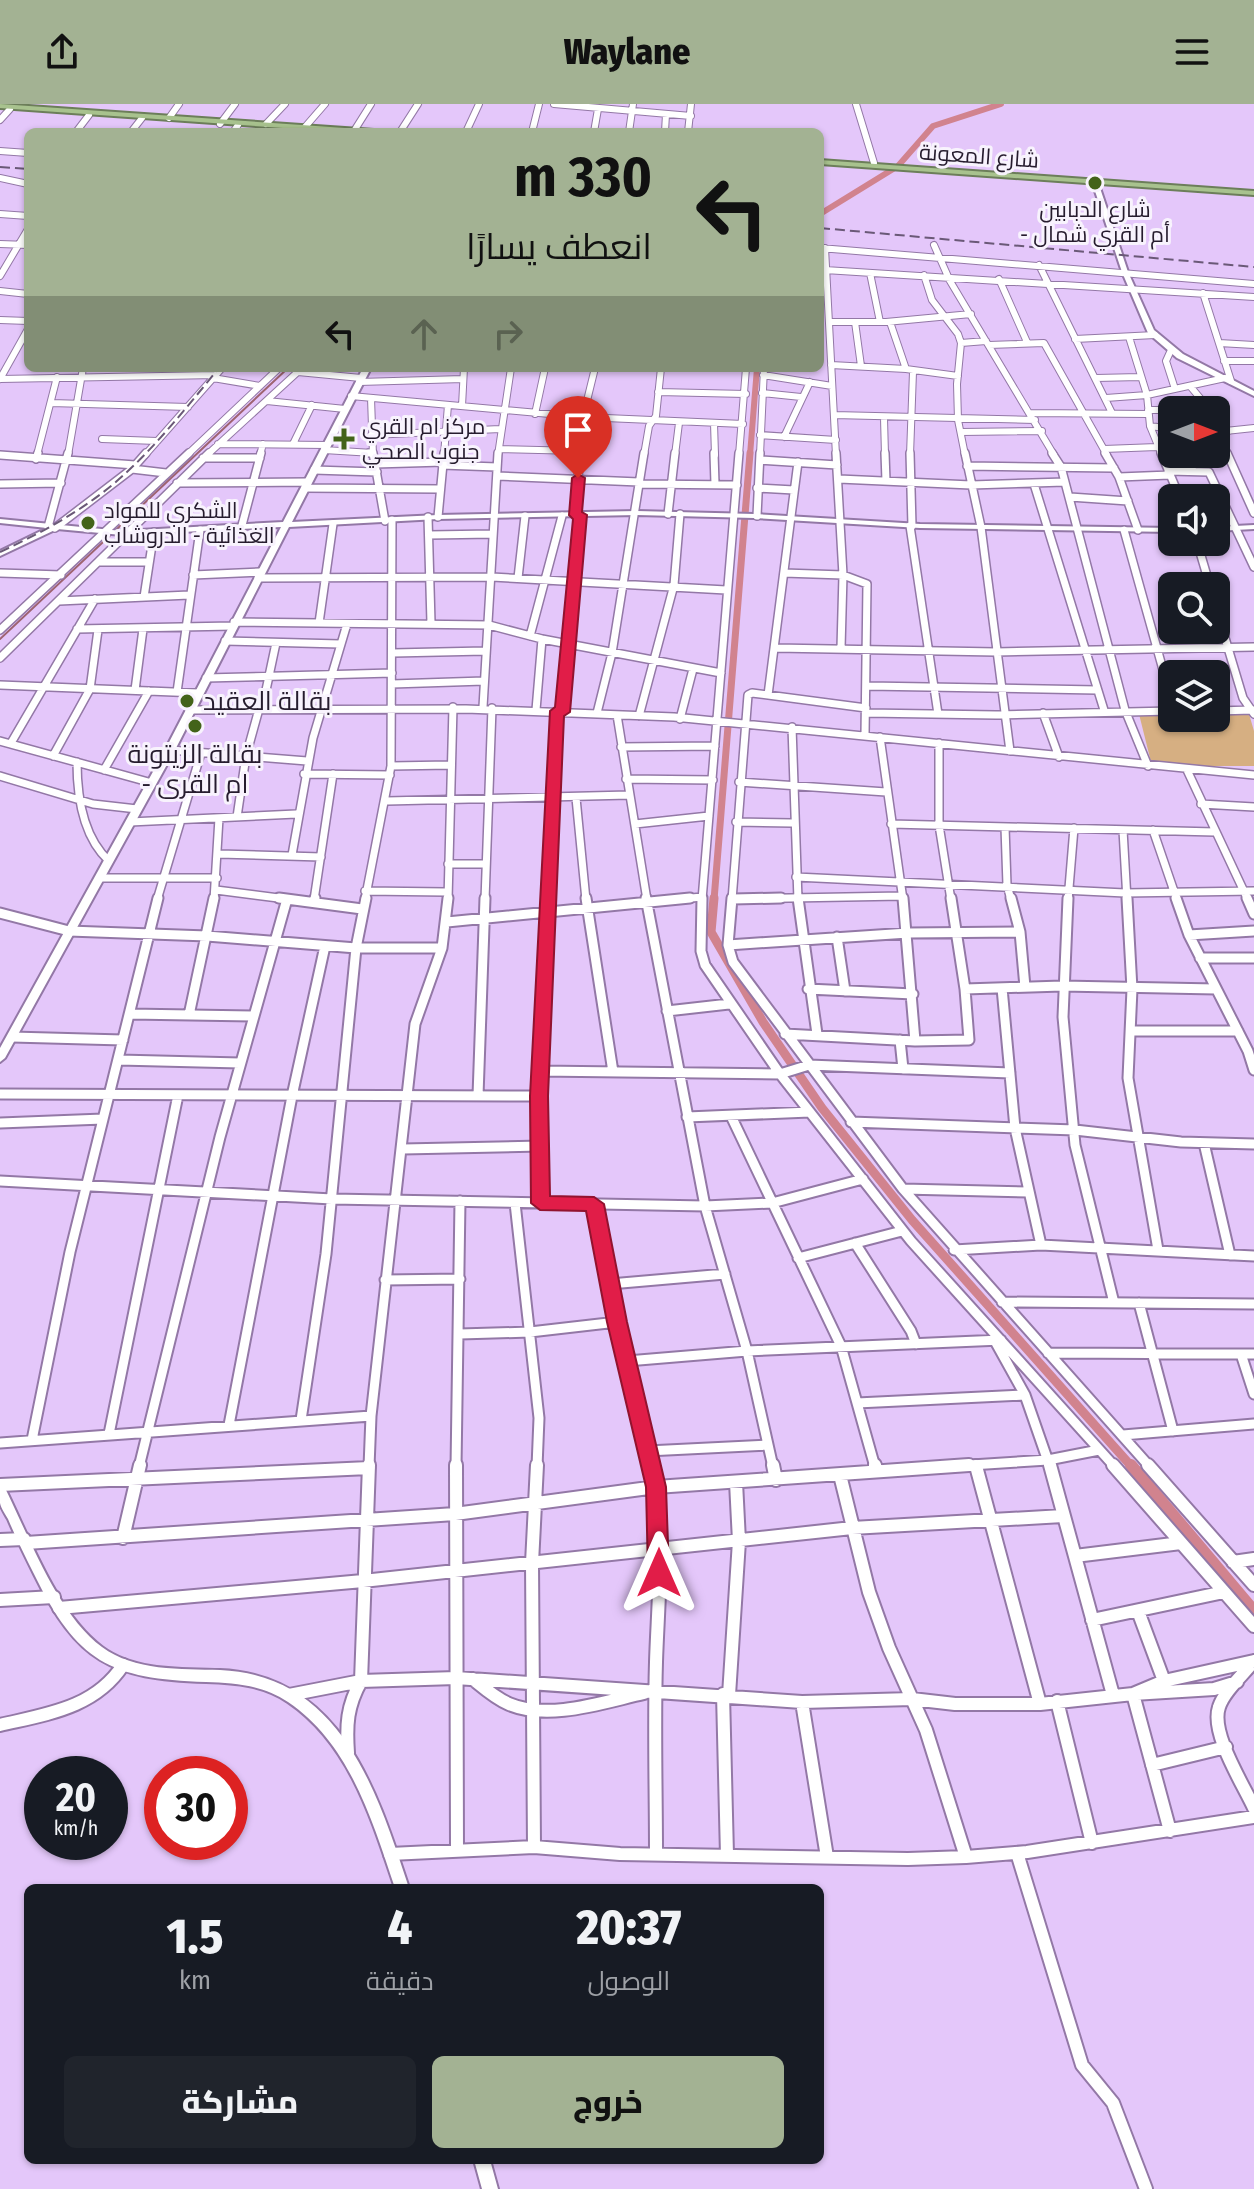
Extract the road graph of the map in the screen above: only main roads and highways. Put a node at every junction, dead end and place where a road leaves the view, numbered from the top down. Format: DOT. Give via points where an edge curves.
graph roads {
  1 [pos="23,106"];
  2 [pos="3,108"];
  3 [pos="86,114"];
  4 [pos="221,122"];
  5 [pos="233,128"];
  6 [pos="268,128"];
  7 [pos="824,163"];
  8 [pos="1254,193"];
  1 -- 2 [label="highway"];
  1 -- 3 [label="highway"];
  2 -- 3 [label="highway"];
  3 -- 4 [label="highway"];
  3 -- 4 [label="highway"];
  4 -- 5 [label="highway"];
  4 -- 6 [label="highway"];
  7 -- 8 [label="highway, شارع المعونة"];
}
